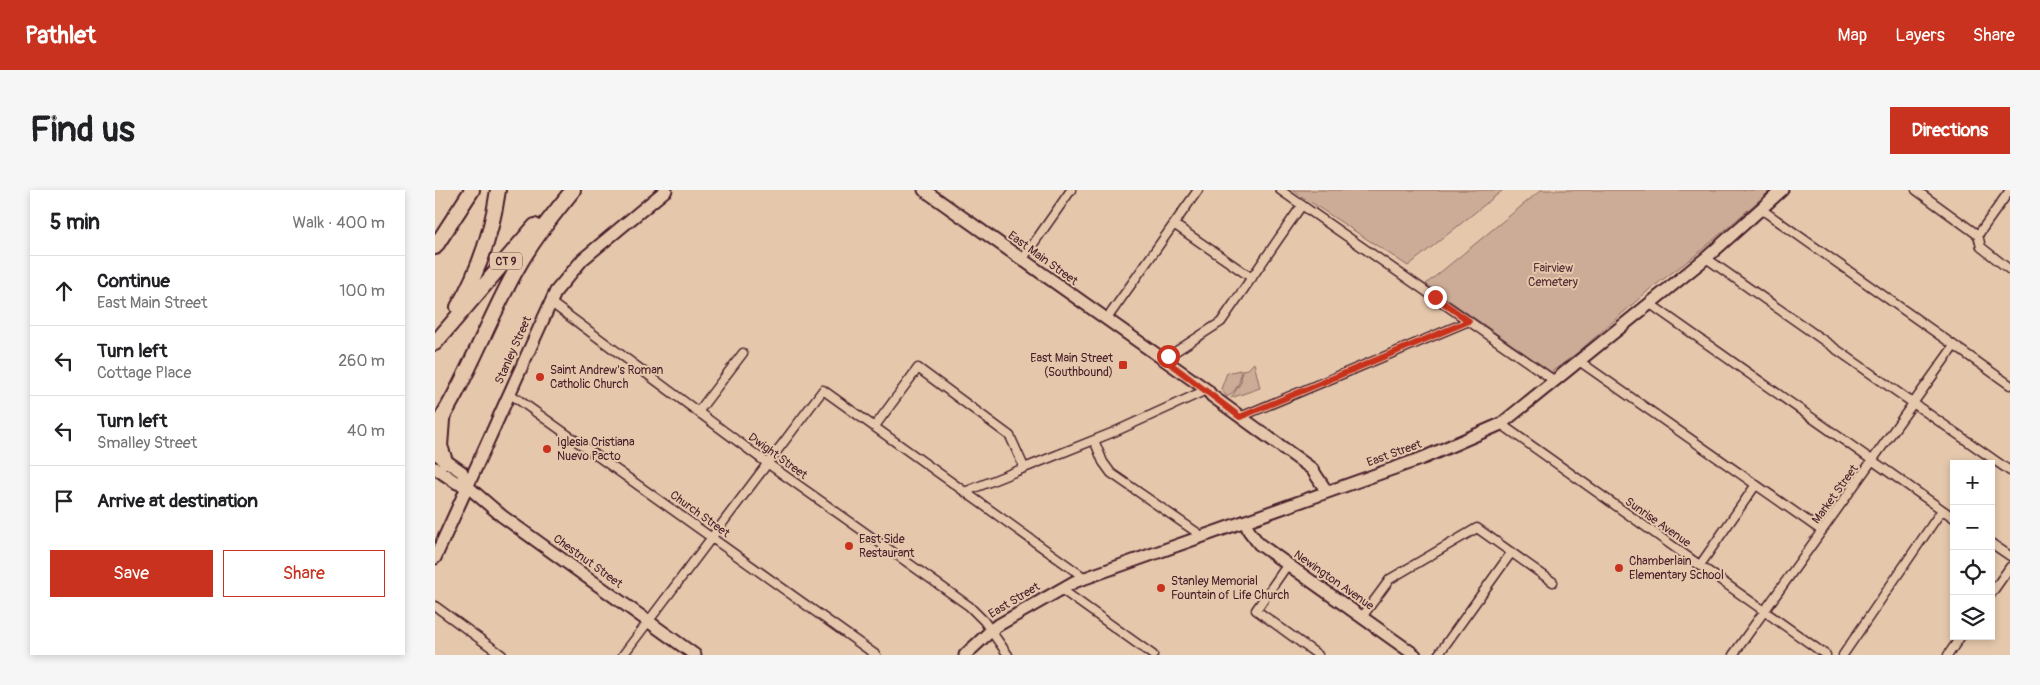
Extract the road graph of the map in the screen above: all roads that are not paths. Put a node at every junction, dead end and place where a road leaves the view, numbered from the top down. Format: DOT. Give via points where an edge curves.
graph roads {
  1 [pos="472,190"];
  2 [pos="498,190"];
  3 [pos="567,190"];
  4 [pos="573,190"];
  5 [pos="666,190"];
  6 [pos="924,190"];
  7 [pos="1071,190"];
  8 [pos="1198,190"];
  9 [pos="1280,190"];
  10 [pos="1782,190"];
  11 [pos="1916,190"];
  12 [pos="2010,190"];
  13 [pos="1302,205"];
  14 [pos="1761,209"];
  15 [pos="1175,225"];
  16 [pos="1978,235"];
  17 [pos="435,247"];
  18 [pos="1707,258"];
  19 [pos="1022,260"];
  20 [pos="2010,270"];
  21 [pos="1252,278"];
  22 [pos="550,302"];
  23 [pos="1649,302"];
  24 [pos="1106,320"];
  25 [pos="1469,321"];
  26 [pos="436,341"];
  27 [pos="1954,346"];
  28 [pos="1146,348"];
  29 [pos="743,353"];
  30 [pos="1164,359"];
  31 [pos="1579,361"];
  32 [pos="1555,381"];
  33 [pos="2010,385"];
  34 [pos="509,393"];
  35 [pos="1207,394"];
  36 [pos="1914,403"];
  37 [pos="697,412"];
  38 [pos="444,415"];
  39 [pos="1240,417"];
  40 [pos="1501,424"];
  41 [pos="875,426"];
  42 [pos="435,429"];
  43 [pos="1095,440"];
  44 [pos="438,461"];
  45 [pos="1873,461"];
  46 [pos="767,463"];
  47 [pos="1024,467"];
  48 [pos="2010,471"];
  49 [pos="467,486"];
  50 [pos="1755,486"];
  51 [pos="967,491"];
  52 [pos="1327,492"];
  53 [pos="1942,510"];
  54 [pos="1950,515"];
  55 [pos="1245,521"];
  56 [pos="1822,531"];
  57 [pos="711,536"];
  58 [pos="1202,536"];
  59 [pos="1995,546"];
  60 [pos="1511,552"];
  61 [pos="2010,556"];
  62 [pos="435,558"];
  63 [pos="1288,564"];
  64 [pos="1700,565"];
  65 [pos="2010,567"];
  66 [pos="1085,578"];
  67 [pos="1553,582"];
  68 [pos="1061,588"];
  69 [pos="1995,588"];
  70 [pos="435,606"];
  71 [pos="1765,611"];
  72 [pos="1362,617"];
  73 [pos="648,621"];
  74 [pos="990,630"];
  75 [pos="1958,640"];
  76 [pos="502,655"];
  77 [pos="623,655"];
  78 [pos="695,655"];
  79 [pos="876,655"];
  80 [pos="965,655"];
  81 [pos="1007,655"];
  82 [pos="1153,655"];
  83 [pos="1318,655"];
  84 [pos="1415,655"];
  85 [pos="1437,655"];
  86 [pos="1733,655"];
  87 [pos="1827,655"];
  88 [pos="1843,655"];
  89 [pos="1947,655"];
  1 -- 17 [label="highway"];
  2 -- 26 [label="highway" via="491,227 478,266"];
  3 -- 26 [label="highway, CT 9"];
  4 -- 38 [label="highway" via="519,266"];
  5 -- 22 [label="main road, Stanley Street" via="583,259"];
  6 -- 19 [label="main road, East Main Street"];
  7 -- 19 [label="street"];
  8 -- 15 [label="street"];
  9 -- 13 [label="street"];
  10 -- 14 [label="main road, East Street"];
  11 -- 16 [label="street"];
  12 -- 16 [label="street"];
  13 -- 21 [label="street"];
  13 -- 25 [label="street"];
  14 -- 18 [label="main road, East Street"];
  14 -- 27 [label="street"];
  15 -- 21 [label="street"];
  15 -- 24 [label="street"];
  16 -- 20 [label="street" via="1981,248"];
  18 -- 23 [label="main road, East Street"];
  18 -- 36 [label="street"];
  19 -- 24 [label="main road, East Main Street"];
  21 -- 30 [label="street" via="1221,322"];
  22 -- 34 [label="main road, Stanley Street"];
  22 -- 37 [label="street, Dwight Street"];
  23 -- 31 [label="main road, East Street"];
  23 -- 45 [label="street"];
  24 -- 28 [label="main road, East Main Street"];
  25 -- 32 [label="street"];
  25 -- 39 [label="street"];
  27 -- 33 [label="street"];
  27 -- 36 [label="street, Market Street"];
  28 -- 30 [label="main road, East Main Street"];
  28 -- 35 [label="main road, East Main Street"];
  29 -- 37 [label="street"];
  30 -- 35 [label="main road, East Main Street" via="1207,390"];
  31 -- 32 [label="main road, East Street"];
  31 -- 50 [label="street"];
  32 -- 40 [label="main road, East Street"];
  34 -- 49 [label="main road, Stanley Street"];
  34 -- 57 [label="street, Church Street"];
  35 -- 39 [label="main road, East Main Street"];
  35 -- 43 [label="street"];
  36 -- 45 [label="street, Market Street"];
  36 -- 48 [label="street"];
  37 -- 46 [label="street, Dwight Street"];
  38 -- 42 [label="highway"];
  38 -- 44 [label="highway"];
  39 -- 52 [label="main road, East Main Street" via="1312,469"];
  40 -- 52 [label="main road, East Street" via="1430,455"];
  40 -- 64 [label="street, Sunrise Avenue"];
  41 -- 46 [label="street" via="823,390"];
  41 -- 47 [label="street" via="918,368 1010,436"];
  41 -- 51 [label="street"];
  43 -- 47 [label="street"];
  43 -- 58 [label="street" via="1111,473"];
  44 -- 49 [label="main road, Chestnut Street" via="462,472"];
  45 -- 53 [label="street"];
  45 -- 56 [label="street, Market Street"];
  46 -- 57 [label="street"];
  46 -- 74 [label="street, Dwight Street" via="966,605 983,619"];
  47 -- 51 [label="street"];
  49 -- 62 [label="main road, Stanley Street"];
  49 -- 73 [label="main road, Chestnut Street" via="506,519"];
  50 -- 56 [label="street"];
  50 -- 64 [label="street"];
  51 -- 66 [label="street"];
  52 -- 55 [label="main road, East Street"];
  53 -- 54 [label="street"];
  53 -- 88 [label="street"];
  55 -- 58 [label="main road, East Street"];
  55 -- 63 [label="main road, Newington Avenue" via="1254,539"];
  56 -- 71 [label="street, Market Street"];
  57 -- 73 [label="street"];
  57 -- 79 [label="street, Church Street"];
  58 -- 66 [label="main road, East Street"];
  59 -- 61 [label="street"];
  60 -- 67 [label="street"];
  60 -- 72 [label="street" via="1477,528 1390,579"];
  60 -- 85 [label="street"];
  63 -- 72 [label="main road, Newington Avenue"];
  63 -- 83 [label="street" via="1256,610"];
  64 -- 71 [label="street, Sunrise Avenue"];
  65 -- 69 [label="street"];
  66 -- 68 [label="main road, East Street"];
  68 -- 74 [label="main road, East Street"];
  68 -- 82 [label="street"];
  70 -- 76 [label="street"];
  71 -- 86 [label="street, Market Street"];
  71 -- 87 [label="street, Sunrise Avenue"];
  72 -- 84 [label="main road, Newington Avenue"];
  73 -- 77 [label="street"];
  73 -- 78 [label="main road, Chestnut Street"];
  74 -- 80 [label="main road, East Street"];
  74 -- 81 [label="street, Dwight Street"];
  75 -- 89 [label="street"];
}
